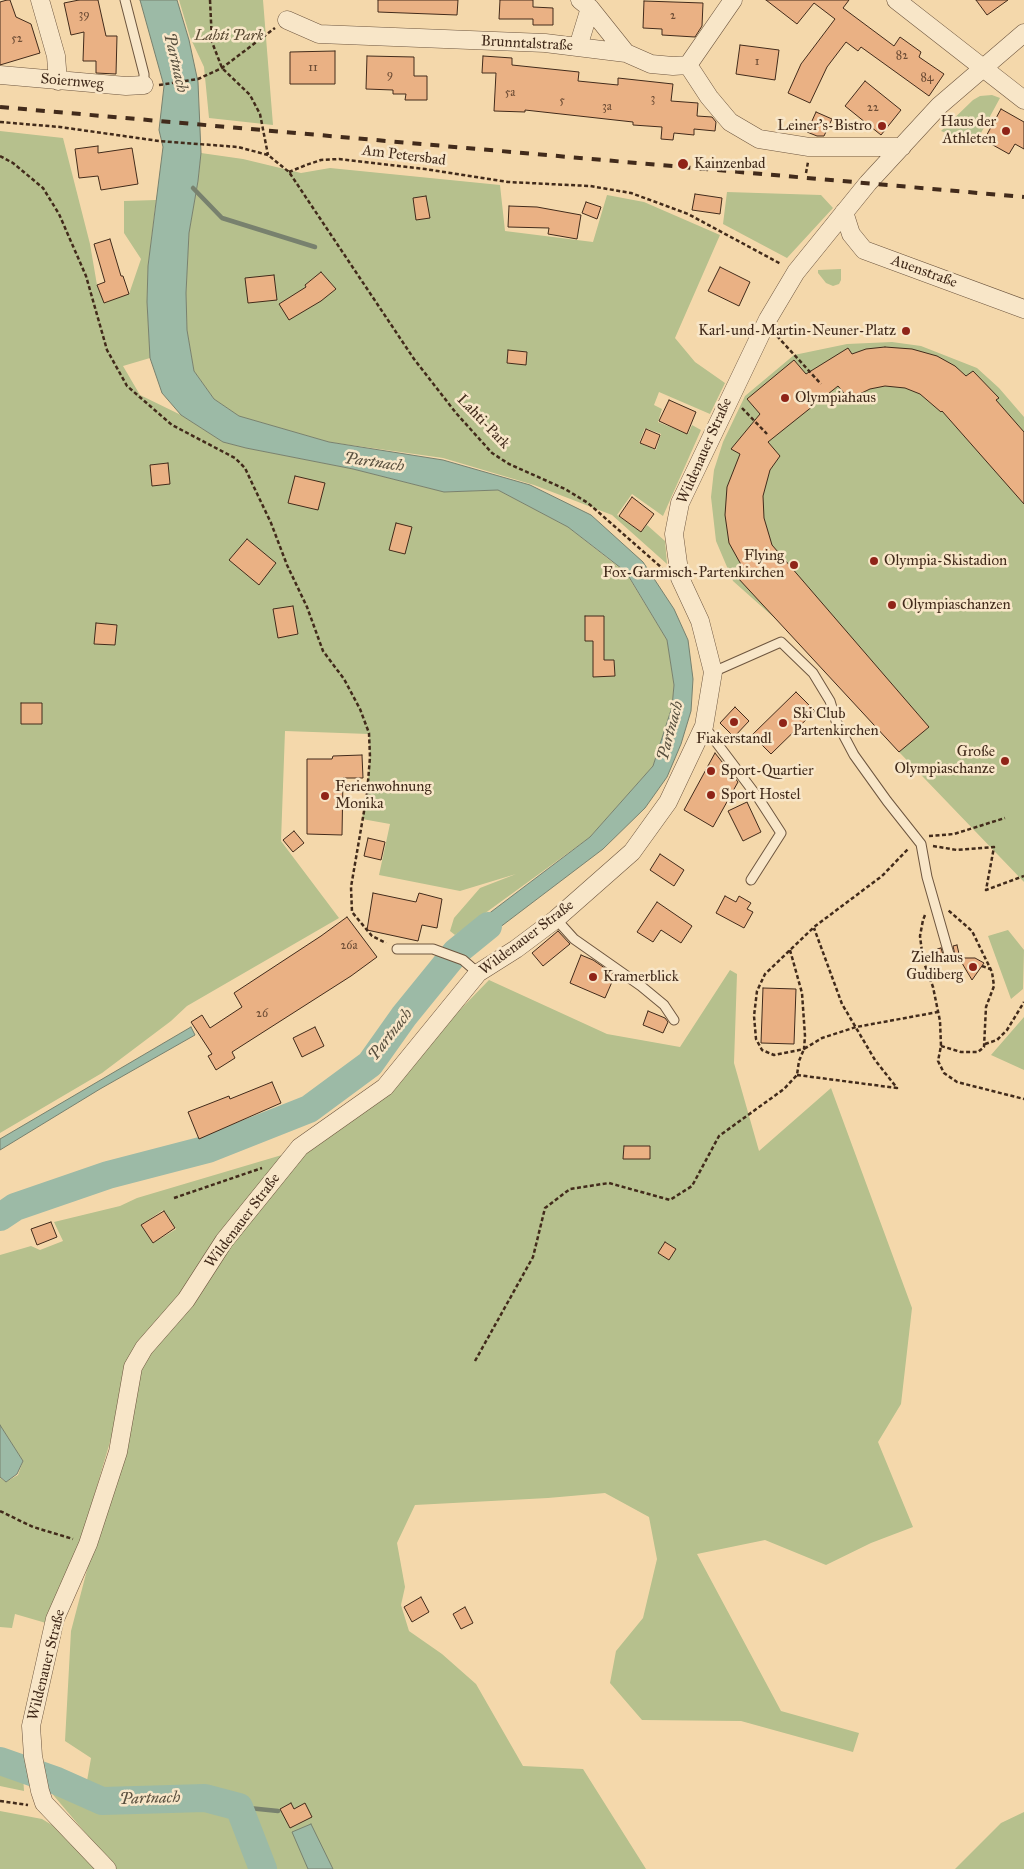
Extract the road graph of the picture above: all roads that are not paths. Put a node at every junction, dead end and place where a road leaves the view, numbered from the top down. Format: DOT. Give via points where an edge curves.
graph roads {
  1 [pos="40,0"];
  2 [pos="125,0"];
  3 [pos="733,0"];
  4 [pos="896,0"];
  5 [pos="585,4"];
  6 [pos="287,20"];
  7 [pos="1024,33"];
  8 [pos="578,47"];
  9 [pos="626,53"];
  10 [pos="688,64"];
  11 [pos="984,68"];
  12 [pos="0,75"];
  13 [pos="58,81"];
  14 [pos="144,85"];
  15 [pos="1024,100"];
  16 [pos="902,147"];
  17 [pos="844,212"];
  18 [pos="1024,309"];
  19 [pos="713,672"];
  20 [pos="704,726"];
  21 [pos="751,880"];
  22 [pos="556,919"];
  23 [pos="396,948"];
  24 [pos="949,954"];
  25 [pos="478,973"];
  26 [pos="674,1020"];
  27 [pos="107,1869"];
  1 -- 13 [label="street" via="56,56"];
  2 -- 14 [label="lane"];
  3 -- 10 [label="street"];
  4 -- 11 [label="street"];
  5 -- 8 [label="street"];
  5 -- 9 [label="street"];
  6 -- 8 [label="street, Brunntalstraße" via="319,34"];
  7 -- 11 [label="street, Wildenauer Straße"];
  8 -- 9 [label="street, Brunntalstraße"];
  9 -- 10 [label="street, Brunntalstraße" via="651,64"];
  10 -- 16 [label="street" via="730,122 759,139 809,147"];
  11 -- 15 [label="street"];
  11 -- 16 [label="street, Wildenauer Straße" via="939,106"];
  12 -- 13 [label="street, Soiernweg"];
  13 -- 14 [label="street, Soiernweg"];
  16 -- 17 [label="street, Wildenauer Straße"];
  17 -- 18 [label="street, Auenstraße" via="851,234 864,250 963,282"];
  17 -- 19 [label="street, Wildenauer Straße" via="796,272 766,324 680,503 674,534 680,578 700,621"];
  19 -- 20 [label="street, Wildenauer Straße"];
  19 -- 24 [label="lane" via="781,642 813,672 854,755 920,841 933,902"];
  20 -- 21 [label="lane" via="781,833"];
  20 -- 22 [label="street, Wildenauer Straße" via="668,802 632,852"];
  22 -- 25 [label="street, Wildenauer Straße"];
  22 -- 26 [label="lane" via="574,939 664,1005"];
  23 -- 25 [label="lane" via="433,949 463,960"];
  25 -- 27 [label="street, Wildenauer Straße" via="385,1087 300,1146 224,1241 186,1300 144,1348 133,1367 118,1452 88,1544 55,1619 31,1726 33,1756 42,1797"];
}
